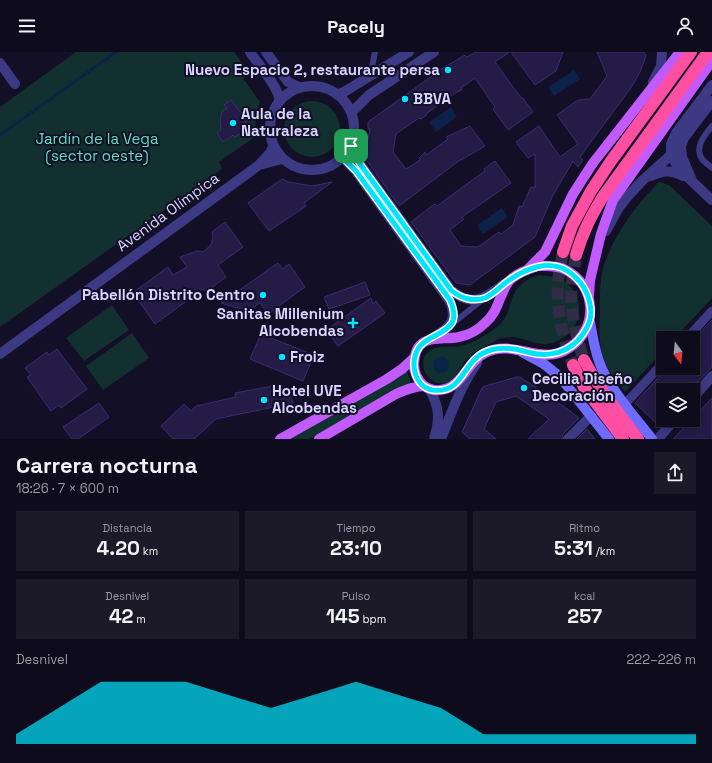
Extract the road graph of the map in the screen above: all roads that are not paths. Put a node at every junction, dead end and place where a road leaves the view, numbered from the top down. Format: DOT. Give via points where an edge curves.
graph roads {
  1 [pos="250,52"];
  2 [pos="266,52"];
  3 [pos="375,52"];
  4 [pos="409,52"];
  5 [pos="434,52"];
  6 [pos="662,52"];
  7 [pos="680,52"];
  8 [pos="691,52"];
  9 [pos="708,52"];
  10 [pos="712,61"];
  11 [pos="0,63"];
  12 [pos="15,84"];
  13 [pos="712,85"];
  14 [pos="299,88"];
  15 [pos="341,93"];
  16 [pos="646,95"];
  17 [pos="279,101"];
  18 [pos="712,102"];
  19 [pos="352,112"];
  20 [pos="712,126"];
  21 [pos="351,146"];
  22 [pos="681,146"];
  23 [pos="273,147"];
  24 [pos="672,155"];
  25 [pos="343,158"];
  26 [pos="282,159"];
  27 [pos="259,165"];
  28 [pos="712,168"];
  29 [pos="644,179"];
  30 [pos="692,181"];
  31 [pos="712,200"];
  32 [pos="600,243"];
  33 [pos="563,252"];
  34 [pos="576,255"];
  35 [pos="527,270"];
  36 [pos="510,280"];
  37 [pos="95,283"];
  38 [pos="484,298"];
  39 [pos="589,298"];
  40 [pos="712,311"];
  41 [pos="590,322"];
  42 [pos="451,324"];
  43 [pos="693,331"];
  44 [pos="433,338"];
  45 [pos="0,346"];
  46 [pos="515,348"];
  47 [pos="493,350"];
  48 [pos="0,354"];
  49 [pos="414,358"];
  50 [pos="584,360"];
  51 [pos="573,365"];
  52 [pos="656,371"];
  53 [pos="712,376"];
  54 [pos="426,387"];
  55 [pos="700,390"];
  56 [pos="625,404"];
  57 [pos="591,416"];
  58 [pos="668,427"];
  59 [pos="280,439"];
  60 [pos="319,439"];
  61 [pos="434,439"];
  62 [pos="441,439"];
  63 [pos="568,439"];
  64 [pos="609,439"];
  65 [pos="623,439"];
  66 [pos="638,439"];
  67 [pos="652,439"];
  68 [pos="658,439"];
  1 -- 17 [label="street" via="277,90"];
  2 -- 14 [label="street" via="288,82"];
  3 -- 15 [label="lane" via="372,67"];
  4 -- 15 [label="street"];
  5 -- 19 [label="street" via="368,95"];
  6 -- 16 [label="street" via="662,66"];
  7 -- 16 [label="main road"];
  8 -- 33 [label="highway" via="592,190 572,226"];
  9 -- 34 [label="highway" via="602,198 582,234"];
  10 -- 32 [label="main road" via="613,200 605,219"];
  11 -- 12 [label="street"];
  13 -- 24 [label="street" via="676,133 671,144"];
  14 -- 15 [label="street" via="313,86"];
  14 -- 17 [label="street"];
  15 -- 19 [label="street"];
  16 -- 35 [label="main road" via="593,163 566,208 545,252"];
  17 -- 23 [label="street" via="271,115 269,131"];
  18 -- 22 [label="street" via="684,138"];
  19 -- 21 [label="street" via="354,136"];
  20 -- 28 [label="lane" via="699,147 701,158"];
  21 -- 25 [label="street"];
  21 -- 38 [label="street" via="360,164 451,290 462,298"];
  22 -- 24 [label="street"];
  22 -- 30 [label="street" via="682,157"];
  23 -- 26 [label="street"];
  23 -- 27 [label="street, Avenida Olímpica"];
  24 -- 29 [label="street"];
  24 -- 30 [label="street" via="679,169"];
  25 -- 26 [label="street" via="329,167 313,171 297,168"];
  25 -- 42 [label="street" via="356,171 450,300 453,312"];
  26 -- 27 [label="street, Avenida Olímpica"];
  27 -- 37 [label="street, Avenida Olímpica"];
  29 -- 30 [label="street" via="659,172 674,171"];
  29 -- 32 [label="street" via="618,209"];
  30 -- 31 [label="street"];
  32 -- 39 [label="main road" via="590,280"];
  35 -- 36 [label="main road"];
  35 -- 39 [label="main road" via="538,266 564,269 579,280"];
  36 -- 38 [label="street"];
  36 -- 44 [label="main road" via="495,312 479,329 461,337"];
  37 -- 45 [label="street, Avenida Olímpica" via="73,294"];
  37 -- 48 [label="street, Avenida Olímpica" via="77,299"];
  38 -- 42 [label="lane"];
  39 -- 41 [label="main road"];
  40 -- 43 [label="street"];
  41 -- 46 [label="main road" via="575,344 561,352 547,355"];
  41 -- 56 [label="main road" via="596,354 604,373"];
  42 -- 44 [label="street"];
  44 -- 49 [label="main road" via="421,344"];
  46 -- 47 [label="main road"];
  46 -- 57 [label="main road" via="560,377"];
  47 -- 54 [label="main road" via="475,359 461,379 452,386 440,390"];
  47 -- 62 [label="street" via="472,370"];
  49 -- 54 [label="main road" via="415,374"];
  49 -- 59 [label="main road" via="387,379"];
  50 -- 66 [label="highway" via="607,399"];
  51 -- 65 [label="highway" via="584,387"];
  52 -- 56 [label="street"];
  53 -- 55 [label="street"];
  54 -- 60 [label="main road" via="408,388"];
  54 -- 61 [label="street" via="436,400 439,413"];
  56 -- 67 [label="main road"];
  57 -- 63 [label="street"];
  57 -- 64 [label="main road"];
  58 -- 68 [label="street"];
}
